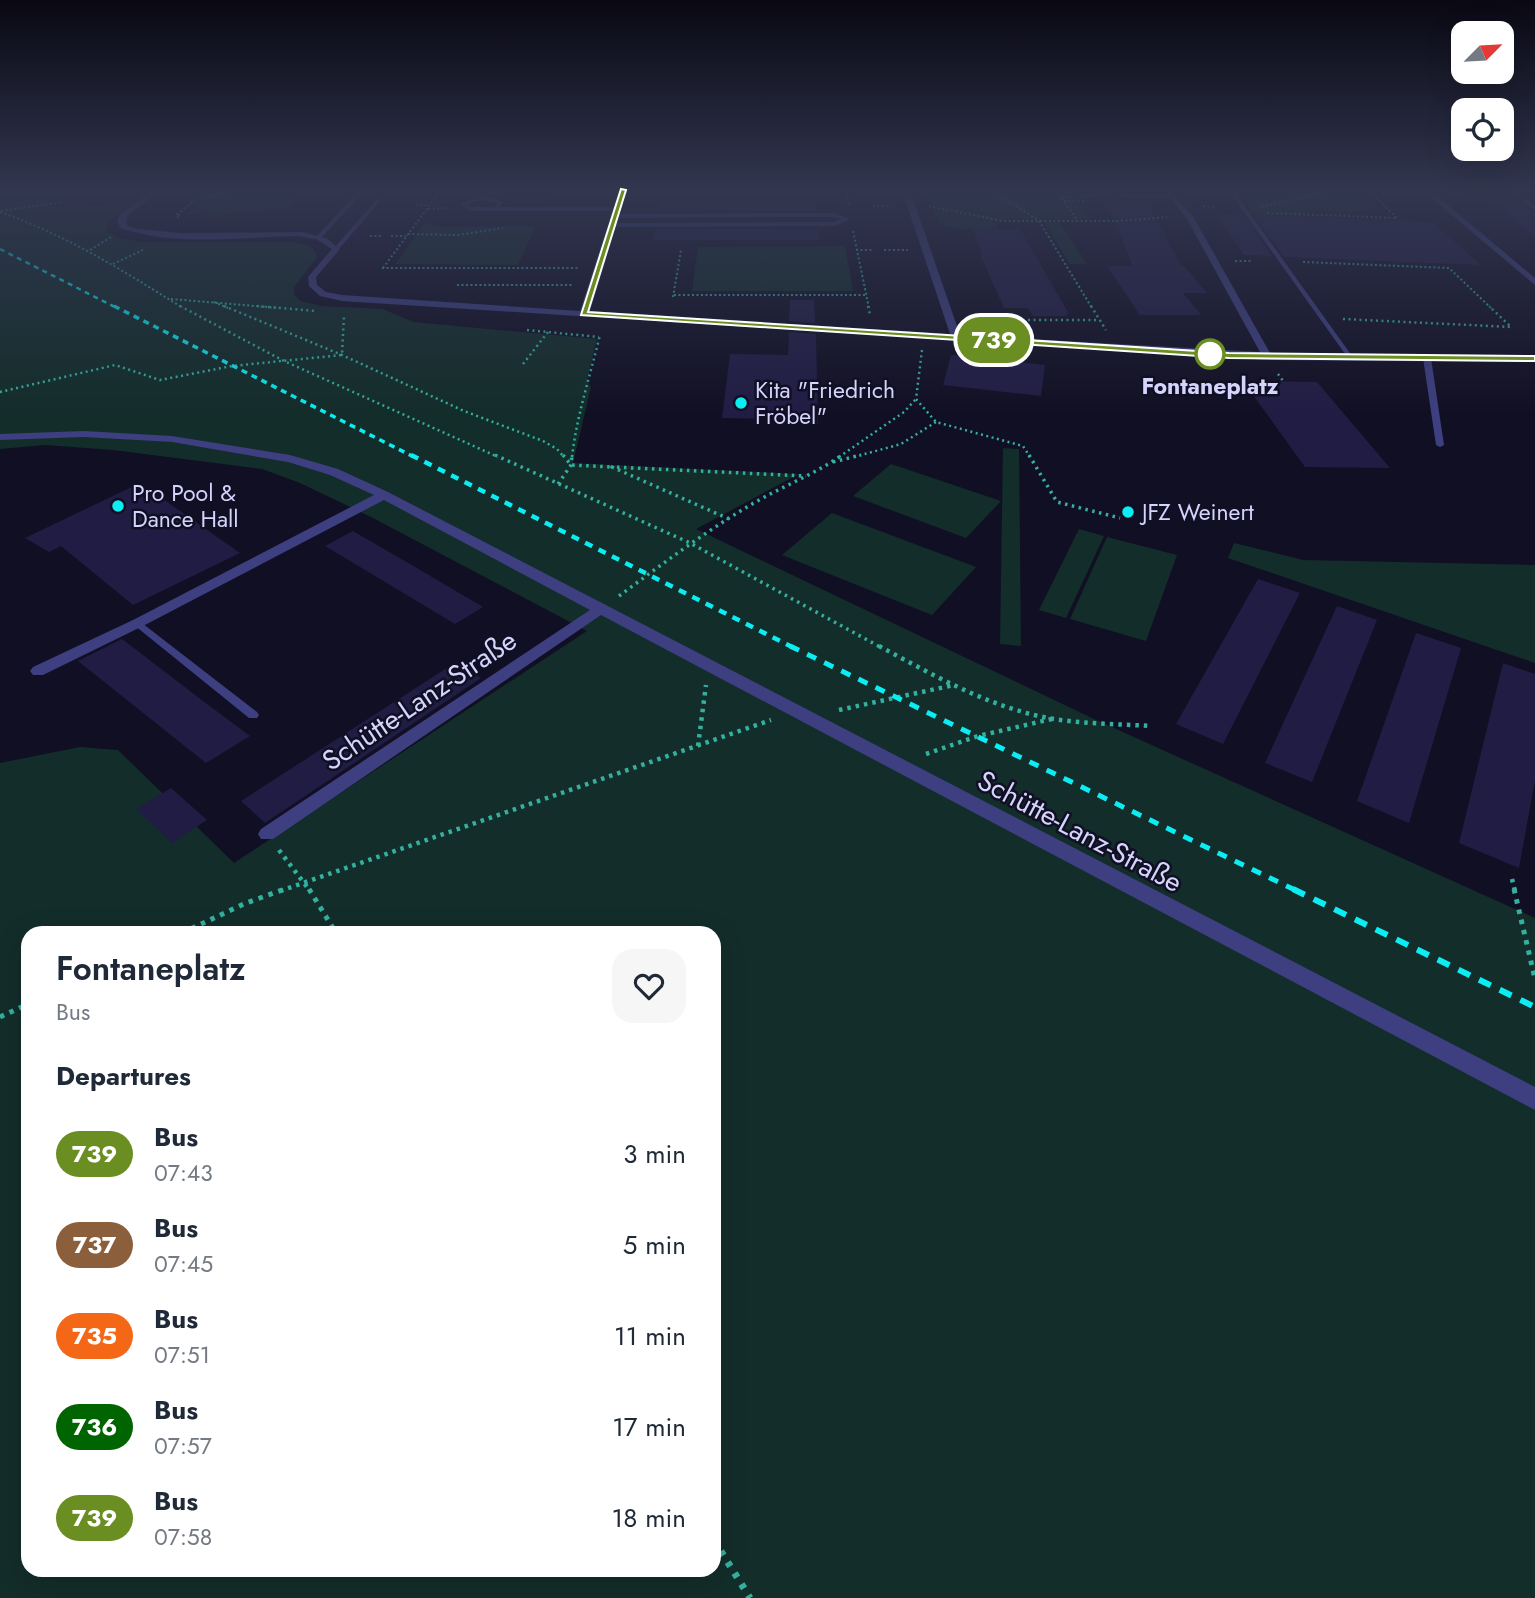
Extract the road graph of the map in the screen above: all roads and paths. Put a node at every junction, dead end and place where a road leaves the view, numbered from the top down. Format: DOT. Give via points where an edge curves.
graph roads {
  1 [pos="113,265"];
  2 [pos="323,265"];
  3 [pos="385,265"];
  4 [pos="600,265"];
  5 [pos="679,265"];
  6 [pos="859,265"];
  7 [pos="932,265"];
  8 [pos="1066,265"];
  9 [pos="1216,265"];
  10 [pos="1284,265"];
  11 [pos="1367,265"];
  12 [pos="1514,265"];
  13 [pos="386,268"];
  14 [pos="578,268"];
  15 [pos="383,272"];
  16 [pos="1535,282"];
  17 [pos="674,295"];
  18 [pos="866,295"];
  19 [pos="168,299"];
  20 [pos="359,300"];
  21 [pos="214,302"];
  22 [pos="320,312"];
  23 [pos="562,312"];
  24 [pos="584,314"];
  25 [pos="1322,318"];
  26 [pos="670,319"];
  27 [pos="873,332"];
  28 [pos="925,336"];
  29 [pos="599,337"];
  30 [pos="956,338"];
  31 [pos="1117,348"];
  32 [pos="342,355"];
  33 [pos="1268,357"];
  34 [pos="1350,357"];
  35 [pos="1427,358"];
  36 [pos="1535,359"];
  37 [pos="284,361"];
  38 [pos="523,364"];
  39 [pos="0,392"];
  40 [pos="916,398"];
  41 [pos="936,422"];
  42 [pos="0,437"];
  43 [pos="1440,445"];
  44 [pos="829,463"];
  45 [pos="571,465"];
  46 [pos="612,467"];
  47 [pos="807,476"];
  48 [pos="558,484"];
  49 [pos="384,495"];
  50 [pos="1120,518"];
  51 [pos="729,519"];
  52 [pos="690,543"];
  53 [pos="630,588"];
  54 [pos="601,609"];
  55 [pos="138,623"];
  56 [pos="709,666"];
  57 [pos="38,671"];
  58 [pos="954,685"];
  59 [pos="800,714"];
  60 [pos="253,715"];
  61 [pos="1053,719"];
  62 [pos="1151,726"];
  63 [pos="698,746"];
  64 [pos="895,764"];
  65 [pos="267,834"];
  66 [pos="1512,879"];
  67 [pos="305,883"];
  68 [pos="197,926"];
  69 [pos="332,926"];
  70 [pos="1535,979"];
  71 [pos="21,1007"];
  72 [pos="0,1017"];
  73 [pos="1535,1099"];
  74 [pos="721,1551"];
  75 [pos="750,1598"];
  1 -- 19 [label="path"];
  2 -- 20 [label="street" via="312,277 313,286 331,296"];
  3 -- 13 [label="path" via="382,268"];
  4 -- 24 [label="street"];
  5 -- 17 [label="path"];
  6 -- 18 [label="path"];
  7 -- 30 [label="street"];
  8 -- 31 [label="path"];
  9 -- 33 [label="street"];
  10 -- 25 [label="lane"];
  11 -- 25 [label="path" via="1449,268 1511,327"];
  12 -- 16 [label="street"];
  13 -- 14 [label="path"];
  13 -- 15 [label="path"];
  17 -- 18 [label="path"];
  17 -- 26 [label="path"];
  18 -- 27 [label="path"];
  19 -- 21 [label="path"];
  19 -- 37 [label="path"];
  20 -- 23 [label="street"];
  20 -- 32 [label="path" via="344,315"];
  21 -- 22 [label="path"];
  21 -- 32 [label="path"];
  23 -- 24 [label="street"];
  23 -- 38 [label="path"];
  24 -- 26 [label="street"];
  25 -- 34 [label="lane"];
  26 -- 27 [label="street"];
  27 -- 28 [label="street"];
  28 -- 30 [label="street"];
  28 -- 40 [label="path"];
  29 -- 45 [label="path" via="577,415"];
  30 -- 31 [label="street"];
  31 -- 33 [label="street"];
  32 -- 37 [label="path"];
  32 -- 45 [label="path" via="453,407 543,441"];
  33 -- 34 [label="street"];
  34 -- 35 [label="street"];
  35 -- 36 [label="street"];
  35 -- 43 [label="lane"];
  37 -- 39 [label="path" via="160,380 115,365"];
  37 -- 48 [label="path"];
  40 -- 41 [label="path"];
  40 -- 44 [label="path" via="904,412"];
  41 -- 44 [label="path" via="908,439"];
  41 -- 50 [label="path" via="957,425 1000,444 1023,446 1057,502"];
  42 -- 49 [label="street, Schütte-Lanz-Straße" via="84,434 172,439 290,459 334,472"];
  44 -- 47 [label="path"];
  45 -- 46 [label="path"];
  45 -- 48 [label="path"];
  46 -- 47 [label="path"];
  46 -- 51 [label="path"];
  47 -- 51 [label="path"];
  48 -- 52 [label="path"];
  49 -- 54 [label="street, Schütte-Lanz-Straße"];
  49 -- 55 [label="street"];
  51 -- 52 [label="path"];
  52 -- 53 [label="path"];
  52 -- 58 [label="path"];
  54 -- 56 [label="street, Schütte-Lanz-Straße"];
  54 -- 65 [label="street, Schütte-Lanz-Straße"];
  55 -- 57 [label="street"];
  55 -- 60 [label="lane"];
  56 -- 59 [label="street, Schütte-Lanz-Straße"];
  56 -- 63 [label="path"];
  58 -- 59 [label="path"];
  58 -- 61 [label="path"];
  59 -- 63 [label="path"];
  59 -- 64 [label="street, Schütte-Lanz-Straße"];
  61 -- 62 [label="path"];
  61 -- 64 [label="path" via="978,736"];
  63 -- 67 [label="path"];
  64 -- 73 [label="street, Schütte-Lanz-Straße"];
  65 -- 67 [label="path"];
  66 -- 70 [label="path"];
  67 -- 68 [label="path"];
  67 -- 69 [label="path"];
  71 -- 72 [label="path"];
  74 -- 75 [label="path"];
}
